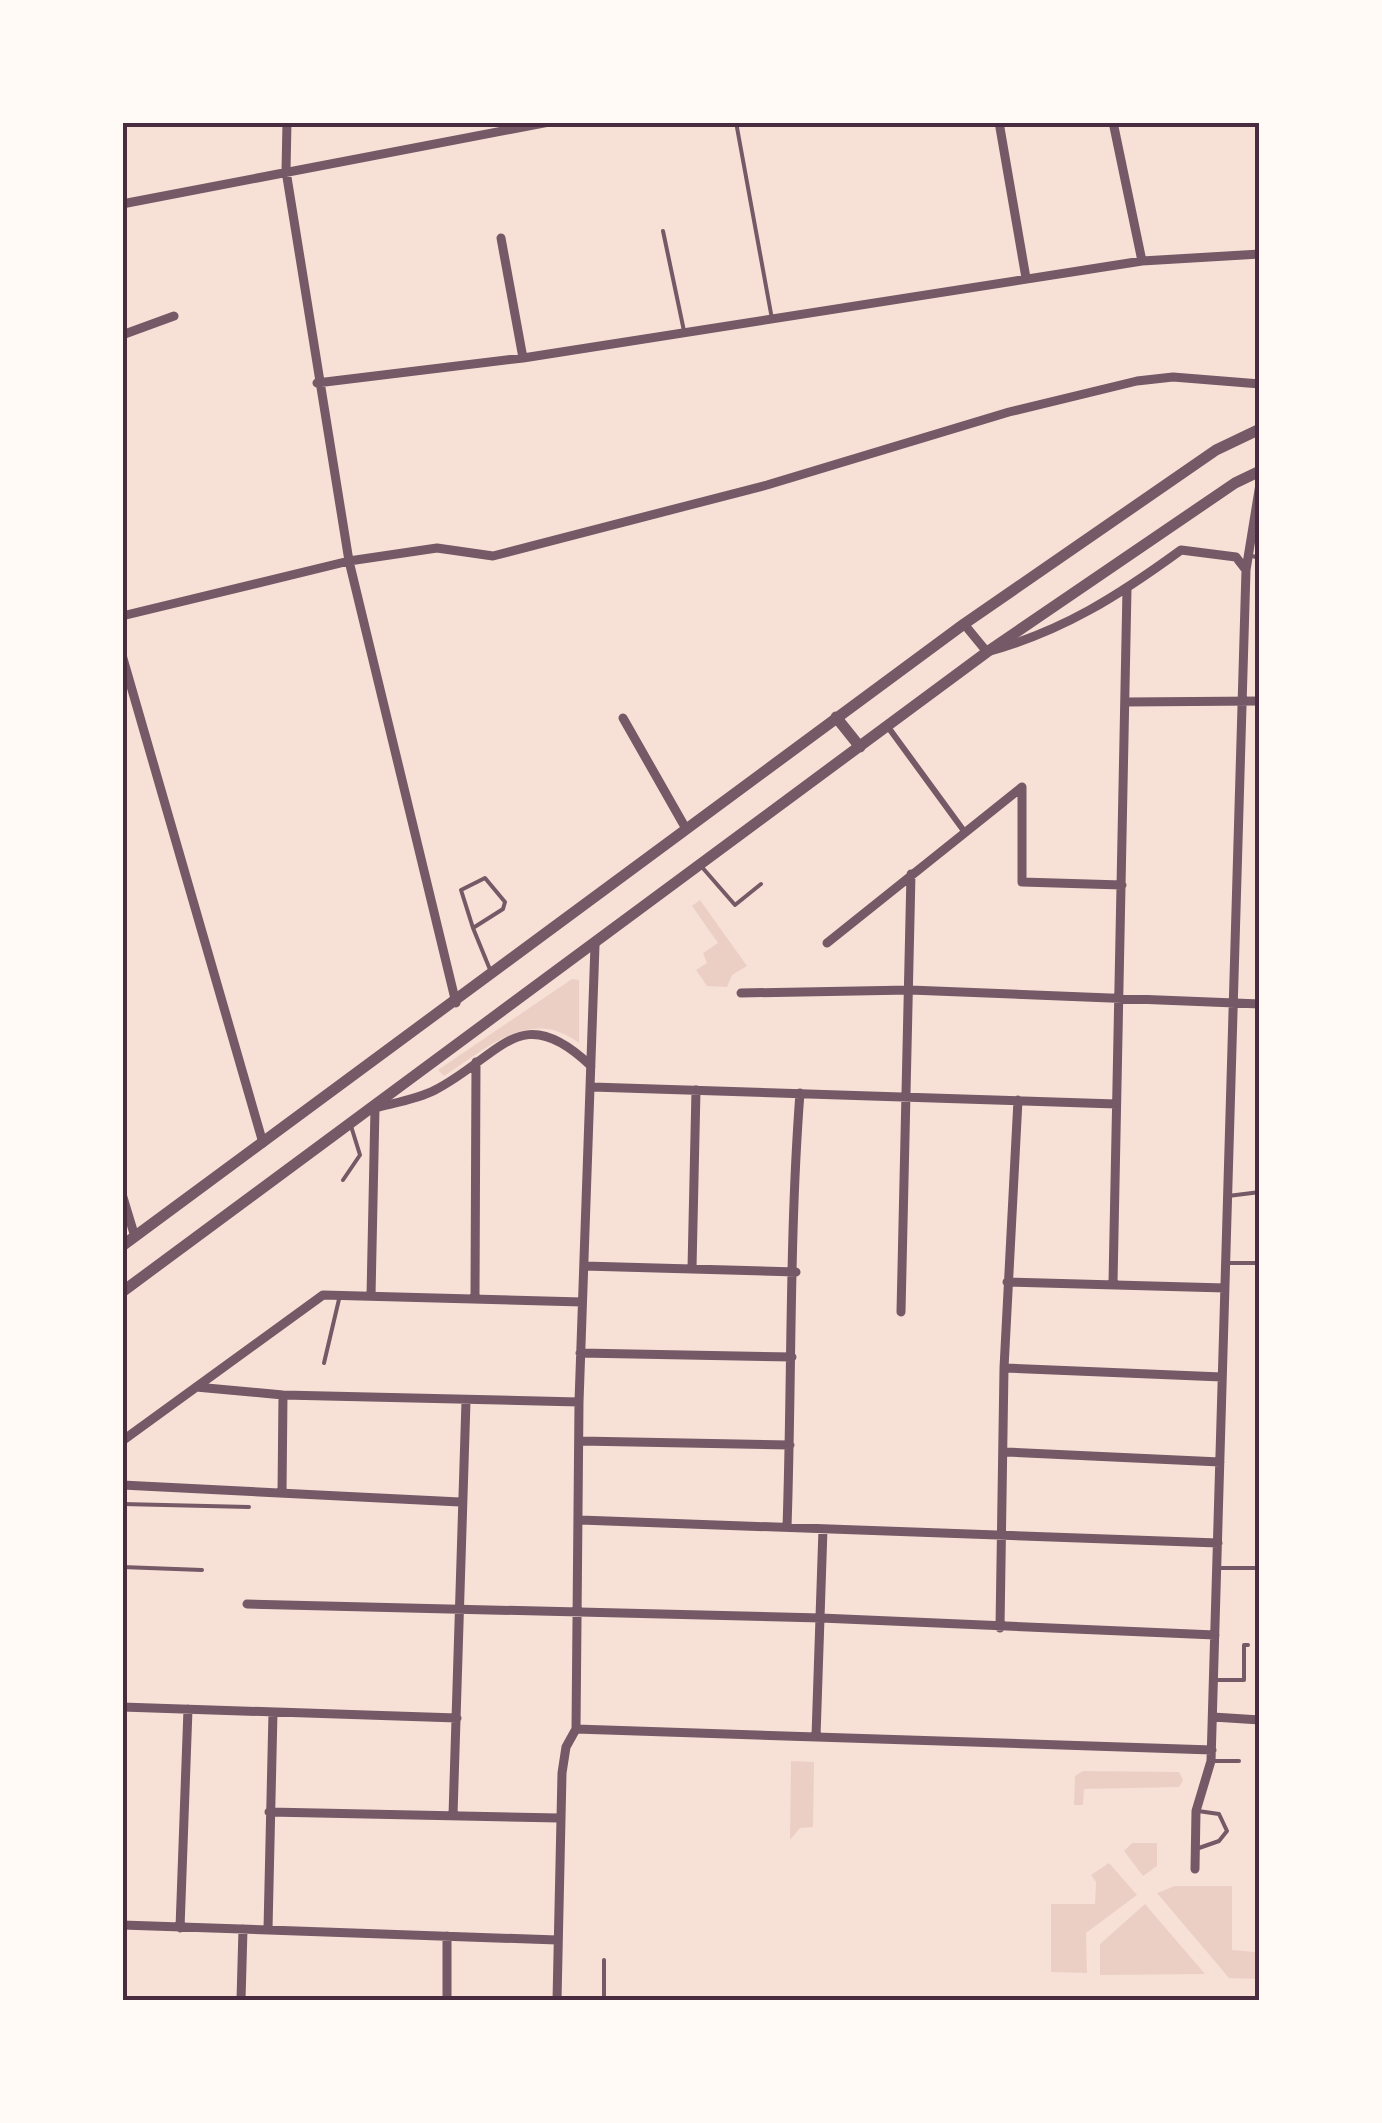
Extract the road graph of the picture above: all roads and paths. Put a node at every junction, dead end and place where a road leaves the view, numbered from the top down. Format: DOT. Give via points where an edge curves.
graph roads {
  1 [pos="287,122"];
  2 [pos="549,122"];
  3 [pos="736,122"];
  4 [pos="1000,122"];
  5 [pos="1113,122"];
  6 [pos="286,170"];
  7 [pos="122,204"];
  8 [pos="663,230"];
  9 [pos="501,238"];
  10 [pos="1260,254"];
  11 [pos="1142,261"];
  12 [pos="1026,278"];
  13 [pos="174,316"];
  14 [pos="772,319"];
  15 [pos="684,330"];
  16 [pos="122,334"];
  17 [pos="523,358"];
  18 [pos="317,383"];
  19 [pos="1260,384"];
  20 [pos="1260,428"];
  21 [pos="1260,471"];
  22 [pos="1260,484"];
  23 [pos="1254,557"];
  24 [pos="349,561"];
  25 [pos="1246,570"];
  26 [pos="1127,589"];
  27 [pos="122,616"];
  28 [pos="964,624"];
  29 [pos="988,652"];
  30 [pos="122,655"];
  31 [pos="1242,700"];
  32 [pos="1260,701"];
  33 [pos="1126,702"];
  34 [pos="836,717"];
  35 [pos="624,718"];
  36 [pos="887,726"];
  37 [pos="860,747"];
  38 [pos="685,827"];
  39 [pos="964,832"];
  40 [pos="701,866"];
  41 [pos="911,874"];
  42 [pos="760,884"];
  43 [pos="1122,885"];
  44 [pos="473,928"];
  45 [pos="827,943"];
  46 [pos="594,945"];
  47 [pos="492,974"];
  48 [pos="910,990"];
  49 [pos="741,993"];
  50 [pos="1120,998"];
  51 [pos="456,1003"];
  52 [pos="1233,1003"];
  53 [pos="1260,1004"];
  54 [pos="476,1062"];
  55 [pos="591,1066"];
  56 [pos="592,1087"];
  57 [pos="696,1090"];
  58 [pos="800,1092"];
  59 [pos="910,1096"];
  60 [pos="1018,1100"];
  61 [pos="1116,1104"];
  62 [pos="374,1108"];
  63 [pos="351,1125"];
  64 [pos="263,1143"];
  65 [pos="343,1180"];
  66 [pos="1260,1192"];
  67 [pos="122,1194"];
  68 [pos="1228,1196"];
  69 [pos="134,1237"];
  70 [pos="122,1246"];
  71 [pos="1226,1262"];
  72 [pos="1260,1262"];
  73 [pos="584,1266"];
  74 [pos="692,1268"];
  75 [pos="796,1272"];
  76 [pos="1007,1282"];
  77 [pos="1112,1282"];
  78 [pos="1225,1288"];
  79 [pos="122,1292"];
  80 [pos="340,1295"];
  81 [pos="372,1296"];
  82 [pos="474,1297"];
  83 [pos="582,1302"];
  84 [pos="901,1312"];
  85 [pos="580,1353"];
  86 [pos="792,1357"];
  87 [pos="324,1362"];
  88 [pos="1004,1368"];
  89 [pos="1222,1377"];
  90 [pos="196,1388"];
  91 [pos="284,1395"];
  92 [pos="466,1401"];
  93 [pos="578,1402"];
  94 [pos="122,1441"];
  95 [pos="580,1441"];
  96 [pos="790,1445"];
  97 [pos="1006,1452"];
  98 [pos="1220,1462"];
  99 [pos="122,1485"];
  100 [pos="282,1493"];
  101 [pos="460,1502"];
  102 [pos="122,1504"];
  103 [pos="249,1507"];
  104 [pos="580,1520"];
  105 [pos="788,1527"];
  106 [pos="823,1528"];
  107 [pos="1003,1536"];
  108 [pos="1218,1543"];
  109 [pos="122,1567"];
  110 [pos="1218,1568"];
  111 [pos="1260,1568"];
  112 [pos="202,1570"];
  113 [pos="247,1604"];
  114 [pos="461,1610"];
  115 [pos="578,1611"];
  116 [pos="820,1618"];
  117 [pos="1000,1628"];
  118 [pos="1215,1635"];
  119 [pos="1248,1644"];
  120 [pos="1214,1680"];
  121 [pos="122,1707"];
  122 [pos="188,1710"];
  123 [pos="273,1712"];
  124 [pos="1212,1717"];
  125 [pos="457,1718"];
  126 [pos="1260,1720"];
  127 [pos="576,1729"];
  128 [pos="816,1736"];
  129 [pos="1212,1755"];
  130 [pos="1239,1761"];
  131 [pos="1196,1811"];
  132 [pos="269,1812"];
  133 [pos="454,1815"];
  134 [pos="559,1818"];
  135 [pos="1194,1849"];
  136 [pos="1194,1869"];
  137 [pos="122,1925"];
  138 [pos="180,1928"];
  139 [pos="243,1929"];
  140 [pos="268,1929"];
  141 [pos="447,1936"];
  142 [pos="557,1940"];
  143 [pos="604,1960"];
  144 [pos="240,2000"];
  145 [pos="447,2000"];
  146 [pos="557,2000"];
  147 [pos="604,2000"];
  1 -- 6 [label="street"];
  2 -- 6 [label="street"];
  3 -- 14 [label="lane"];
  4 -- 12 [label="street"];
  5 -- 11 [label="street"];
  6 -- 7 [label="street"];
  6 -- 18 [label="street"];
  8 -- 15 [label="lane"];
  9 -- 17 [label="street"];
  10 -- 11 [label="street"];
  11 -- 12 [label="street"];
  12 -- 14 [label="street"];
  13 -- 16 [label="street"];
  14 -- 15 [label="street"];
  15 -- 17 [label="street"];
  17 -- 18 [label="street"];
  18 -- 24 [label="street"];
  19 -- 24 [label="street" via="1137,381 494,556 437,548"];
  20 -- 28 [label="street" via="1216,450"];
  21 -- 29 [label="street"];
  22 -- 23 [label="street"];
  23 -- 25 [label="street"];
  24 -- 27 [label="street"];
  24 -- 51 [label="street"];
  25 -- 26 [label="street" via="1236,557 1181,550"];
  25 -- 31 [label="street"];
  26 -- 29 [label="street" via="1044,636"];
  26 -- 33 [label="street"];
  28 -- 29 [label="street"];
  28 -- 34 [label="street"];
  29 -- 36 [label="street"];
  30 -- 64 [label="street"];
  31 -- 32 [label="street"];
  31 -- 33 [label="street"];
  31 -- 52 [label="street"];
  33 -- 43 [label="street"];
  34 -- 37 [label="street"];
  34 -- 38 [label="street"];
  35 -- 38 [label="street"];
  36 -- 37 [label="street"];
  36 -- 39 [label="street"];
  37 -- 40 [label="street"];
  38 -- 47 [label="street"];
  39 -- 41 [label="street"];
  39 -- 43 [label="street" via="1022,787 1022,882"];
  40 -- 42 [label="lane" via="734,905"];
  40 -- 46 [label="street"];
  41 -- 45 [label="street"];
  41 -- 48 [label="street"];
  43 -- 50 [label="street"];
  44 -- 44 [label="lane" via="504,906 485,878 461,890"];
  44 -- 47 [label="lane"];
  46 -- 55 [label="street"];
  46 -- 62 [label="street"];
  47 -- 51 [label="street"];
  48 -- 49 [label="street"];
  48 -- 50 [label="street"];
  48 -- 59 [label="street"];
  50 -- 52 [label="street"];
  50 -- 61 [label="street"];
  51 -- 64 [label="street"];
  52 -- 53 [label="street"];
  52 -- 68 [label="street"];
  54 -- 55 [label="street" via="538,1032 558,1036"];
  54 -- 62 [label="street" via="434,1091"];
  54 -- 82 [label="street"];
  55 -- 56 [label="street"];
  56 -- 57 [label="street"];
  56 -- 73 [label="street"];
  57 -- 58 [label="street"];
  57 -- 74 [label="street"];
  58 -- 59 [label="street"];
  58 -- 75 [label="street"];
  59 -- 60 [label="street"];
  59 -- 84 [label="street"];
  60 -- 61 [label="street"];
  60 -- 76 [label="street"];
  61 -- 77 [label="street"];
  62 -- 63 [label="street"];
  62 -- 81 [label="street"];
  63 -- 65 [label="lane" via="360,1155"];
  63 -- 79 [label="street"];
  64 -- 69 [label="street"];
  66 -- 68 [label="lane"];
  67 -- 69 [label="street"];
  68 -- 71 [label="street"];
  69 -- 70 [label="street"];
  71 -- 72 [label="lane"];
  71 -- 78 [label="street"];
  73 -- 74 [label="street"];
  73 -- 83 [label="street"];
  74 -- 75 [label="street"];
  75 -- 86 [label="street"];
  76 -- 77 [label="street"];
  76 -- 88 [label="street"];
  77 -- 78 [label="street"];
  78 -- 89 [label="street"];
  80 -- 81 [label="street"];
  80 -- 87 [label="lane"];
  80 -- 90 [label="street" via="324,1294"];
  81 -- 82 [label="street"];
  82 -- 83 [label="street"];
  83 -- 85 [label="street"];
  85 -- 86 [label="street"];
  85 -- 93 [label="street"];
  86 -- 96 [label="street"];
  88 -- 89 [label="street"];
  88 -- 97 [label="street"];
  89 -- 98 [label="street"];
  90 -- 91 [label="street"];
  90 -- 94 [label="street"];
  91 -- 92 [label="street"];
  91 -- 100 [label="street"];
  92 -- 93 [label="street"];
  92 -- 101 [label="street"];
  93 -- 95 [label="street"];
  95 -- 96 [label="street"];
  95 -- 104 [label="street"];
  96 -- 105 [label="street"];
  97 -- 98 [label="street"];
  97 -- 107 [label="street"];
  98 -- 108 [label="street"];
  99 -- 100 [label="street"];
  100 -- 101 [label="street"];
  101 -- 114 [label="street"];
  102 -- 103 [label="lane"];
  104 -- 105 [label="street"];
  104 -- 115 [label="street"];
  105 -- 106 [label="street"];
  106 -- 107 [label="street"];
  106 -- 116 [label="street"];
  107 -- 108 [label="street"];
  107 -- 117 [label="street"];
  108 -- 110 [label="street"];
  109 -- 112 [label="lane"];
  110 -- 111 [label="lane"];
  110 -- 118 [label="street"];
  113 -- 114 [label="street"];
  114 -- 115 [label="street"];
  114 -- 125 [label="street"];
  115 -- 116 [label="street"];
  115 -- 127 [label="street"];
  116 -- 117 [label="street"];
  116 -- 128 [label="street"];
  117 -- 118 [label="street"];
  118 -- 120 [label="street"];
  119 -- 120 [label="lane" via="1244,1680"];
  120 -- 124 [label="street"];
  121 -- 122 [label="street"];
  122 -- 123 [label="street"];
  122 -- 138 [label="street"];
  123 -- 125 [label="street"];
  123 -- 132 [label="street"];
  124 -- 126 [label="street"];
  124 -- 129 [label="street"];
  125 -- 133 [label="street"];
  127 -- 128 [label="street"];
  127 -- 134 [label="street" via="566,1747"];
  128 -- 129 [label="street"];
  129 -- 130 [label="lane"];
  129 -- 131 [label="street"];
  131 -- 135 [label="street"];
  131 -- 135 [label="lane" via="1219,1814 1228,1830 1219,1841"];
  132 -- 133 [label="street"];
  132 -- 140 [label="street"];
  133 -- 134 [label="street"];
  134 -- 142 [label="street"];
  135 -- 136 [label="street"];
  137 -- 138 [label="street"];
  138 -- 139 [label="street"];
  139 -- 140 [label="street"];
  139 -- 144 [label="street"];
  140 -- 141 [label="street"];
  141 -- 142 [label="street"];
  141 -- 145 [label="street"];
  142 -- 146 [label="street"];
  143 -- 147 [label="lane"];
}
